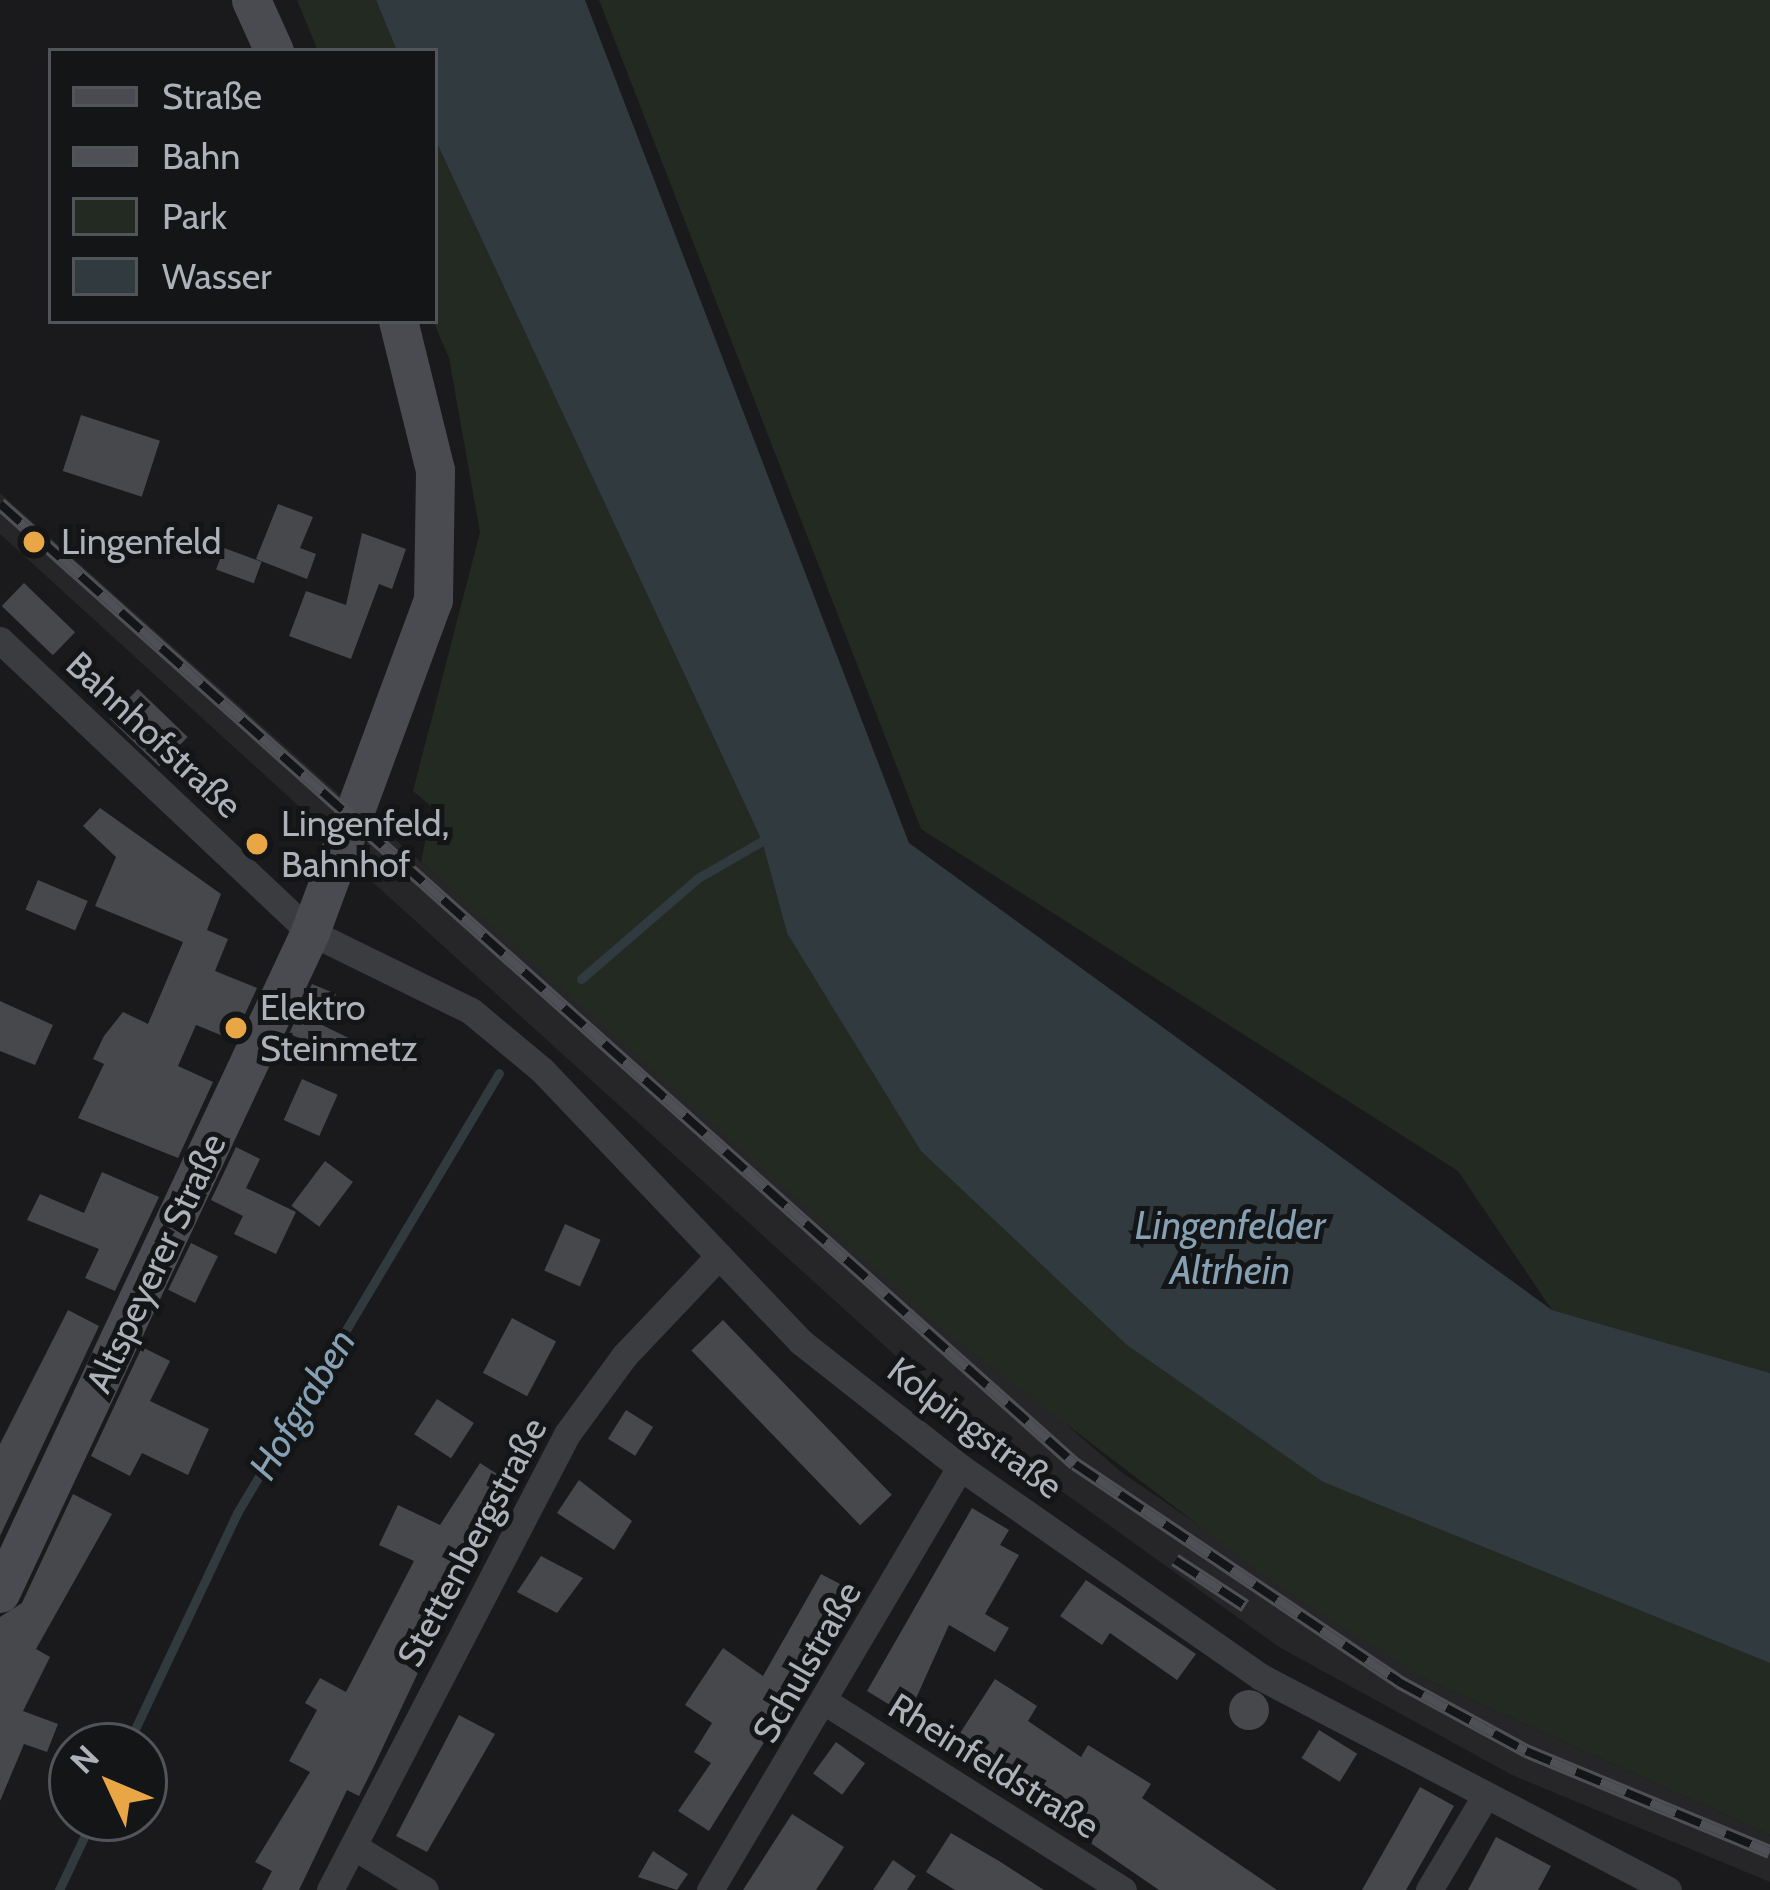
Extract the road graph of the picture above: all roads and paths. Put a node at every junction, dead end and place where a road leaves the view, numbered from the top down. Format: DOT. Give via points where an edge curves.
graph roads {
  1 [pos="251,0"];
  2 [pos="273,48"];
  3 [pos="399,324"];
  4 [pos="0,640"];
  5 [pos="310,932"];
  6 [pos="719,1256"];
  7 [pos="960,1467"];
  8 [pos="12,1536"];
  9 [pos="0,1593"];
  10 [pos="827,1702"];
  11 [pos="1484,1798"];
  12 [pos="353,1846"];
  13 [pos="330,1890"];
  14 [pos="424,1890"];
  15 [pos="710,1890"];
  16 [pos="1123,1890"];
  17 [pos="1429,1890"];
  18 [pos="1668,1890"];
  1 -- 2 [label="main road"];
  3 -- 5 [label="main road, Altspeyerer Straße" via="424,408 438,517 433,600"];
  4 -- 5 [label="street, Bahnhofstraße"];
  5 -- 6 [label="street, Kolpingstraße" via="471,1011 542,1070"];
  5 -- 8 [label="main road, Altspeyerer Straße"];
  6 -- 7 [label="street, Kolpingstraße" via="800,1342"];
  6 -- 12 [label="street, Stettenbergstraße" via="624,1356 567,1434"];
  7 -- 10 [label="street, Schulstraße"];
  7 -- 11 [label="street, Kolpingstraße" via="1261,1677"];
  8 -- 9 [label="main road, Altspeyerer Straße"];
  10 -- 15 [label="street, Schulstraße"];
  10 -- 16 [label="street, Rheinfeldstraße"];
  11 -- 17 [label="street"];
  11 -- 18 [label="street, Kolpingstraße"];
  12 -- 13 [label="street, Stettenbergstraße"];
  12 -- 14 [label="street"];
}
